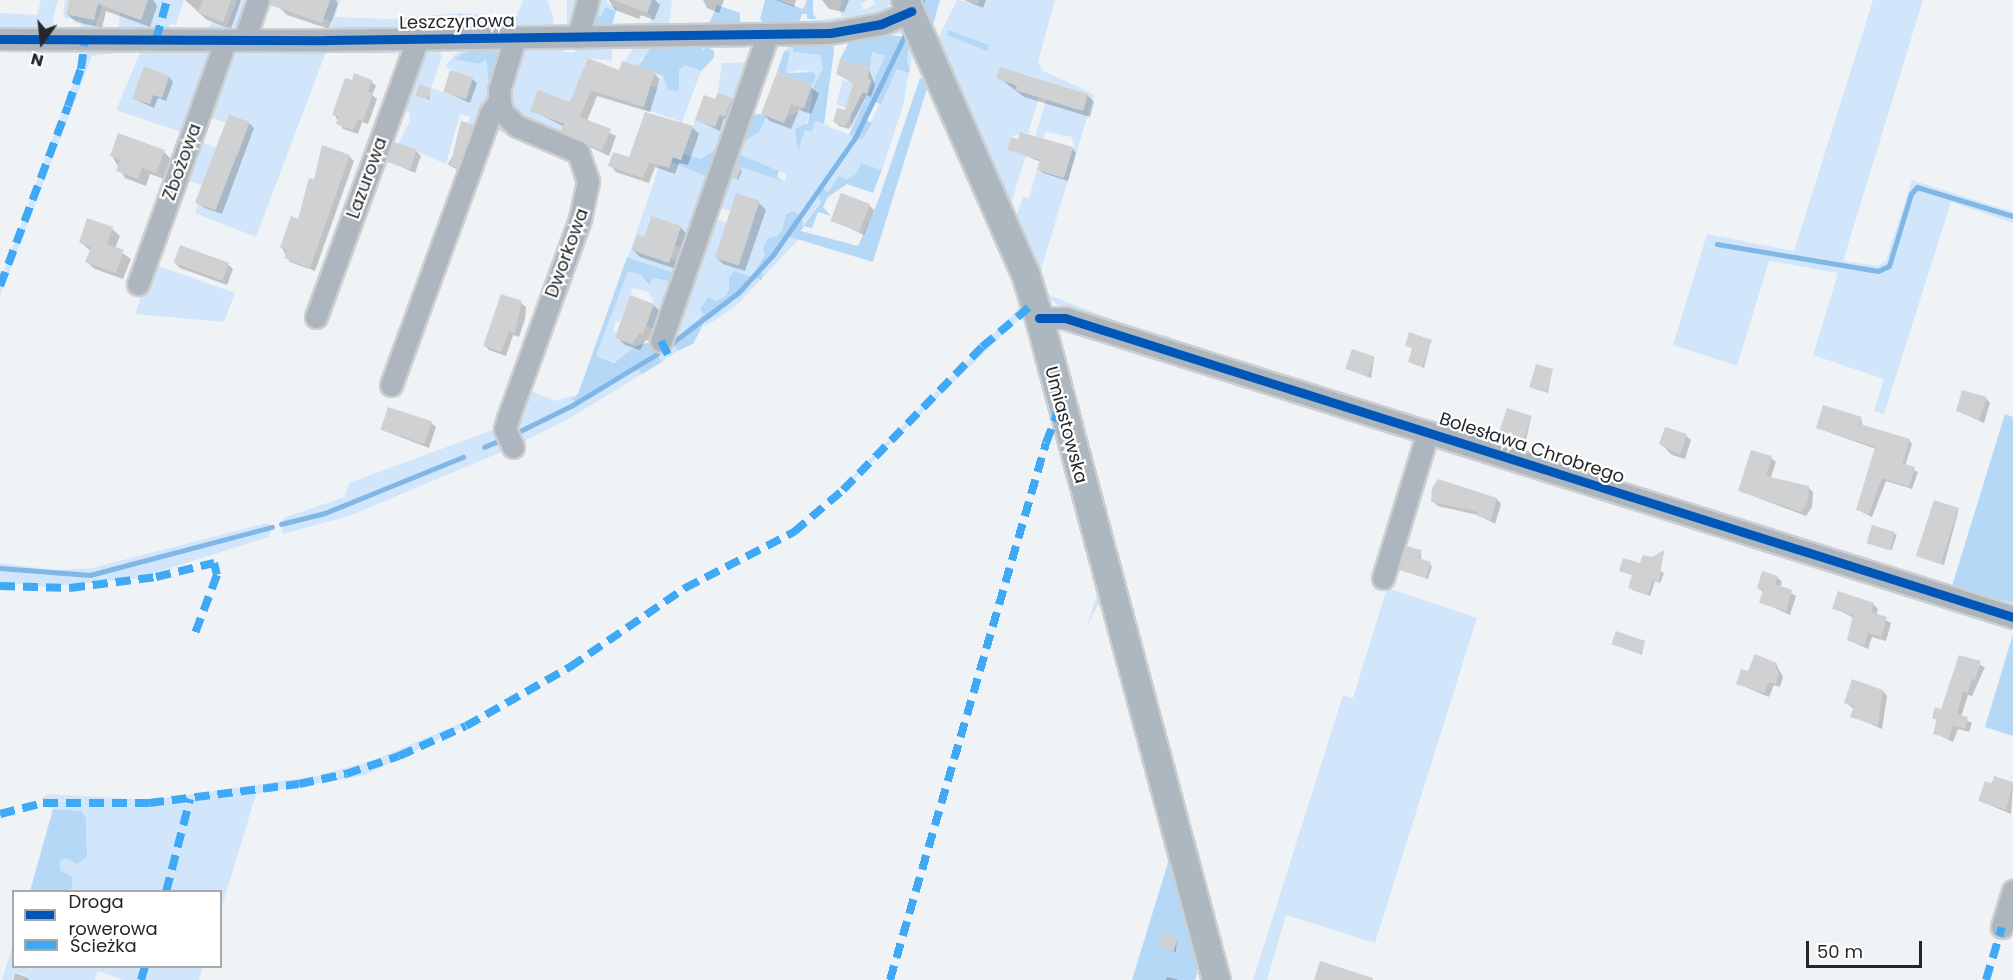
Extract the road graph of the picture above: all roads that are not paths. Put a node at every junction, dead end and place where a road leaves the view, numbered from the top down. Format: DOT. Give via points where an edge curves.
graph roads {
  1 [pos="258,0"];
  2 [pos="588,0"];
  3 [pos="908,6"];
  4 [pos="768,34"];
  5 [pos="578,37"];
  6 [pos="515,38"];
  7 [pos="0,39"];
  8 [pos="418,39"];
  9 [pos="235,40"];
  10 [pos="499,101"];
  11 [pos="138,284"];
  12 [pos="316,317"];
  13 [pos="1039,318"];
  14 [pos="661,341"];
  15 [pos="391,385"];
  16 [pos="1428,432"];
  17 [pos="513,447"];
  18 [pos="1383,578"];
  19 [pos="2013,617"];
  20 [pos="2013,891"];
  21 [pos="2002,927"];
  22 [pos="1216,980"];
  1 -- 9 [label="street, Zbożowa"];
  2 -- 5 [label="street"];
  3 -- 4 [label="street, Leszczynowa" via="853,30"];
  3 -- 13 [label="main road, Umiastowska" via="1024,273"];
  4 -- 5 [label="street, Leszczynowa"];
  4 -- 14 [label="street"];
  5 -- 6 [label="street, Leszczynowa"];
  6 -- 8 [label="street, Leszczynowa"];
  6 -- 10 [label="street"];
  7 -- 9 [label="street, Leszczynowa"];
  8 -- 9 [label="street, Leszczynowa"];
  8 -- 12 [label="street, Lazurowa"];
  9 -- 11 [label="street, Zbożowa"];
  10 -- 15 [label="street" via="490,114"];
  10 -- 17 [label="street, Dworkowa" via="510,121 578,152 588,181 580,219 508,418 506,429"];
  13 -- 16 [label="street, Bolesława Chrobrego" via="1065,318"];
  13 -- 22 [label="main road, Umiastowska"];
  16 -- 18 [label="street"];
  16 -- 19 [label="street, Bolesława Chrobrego"];
  20 -- 21 [label="street"];
}
